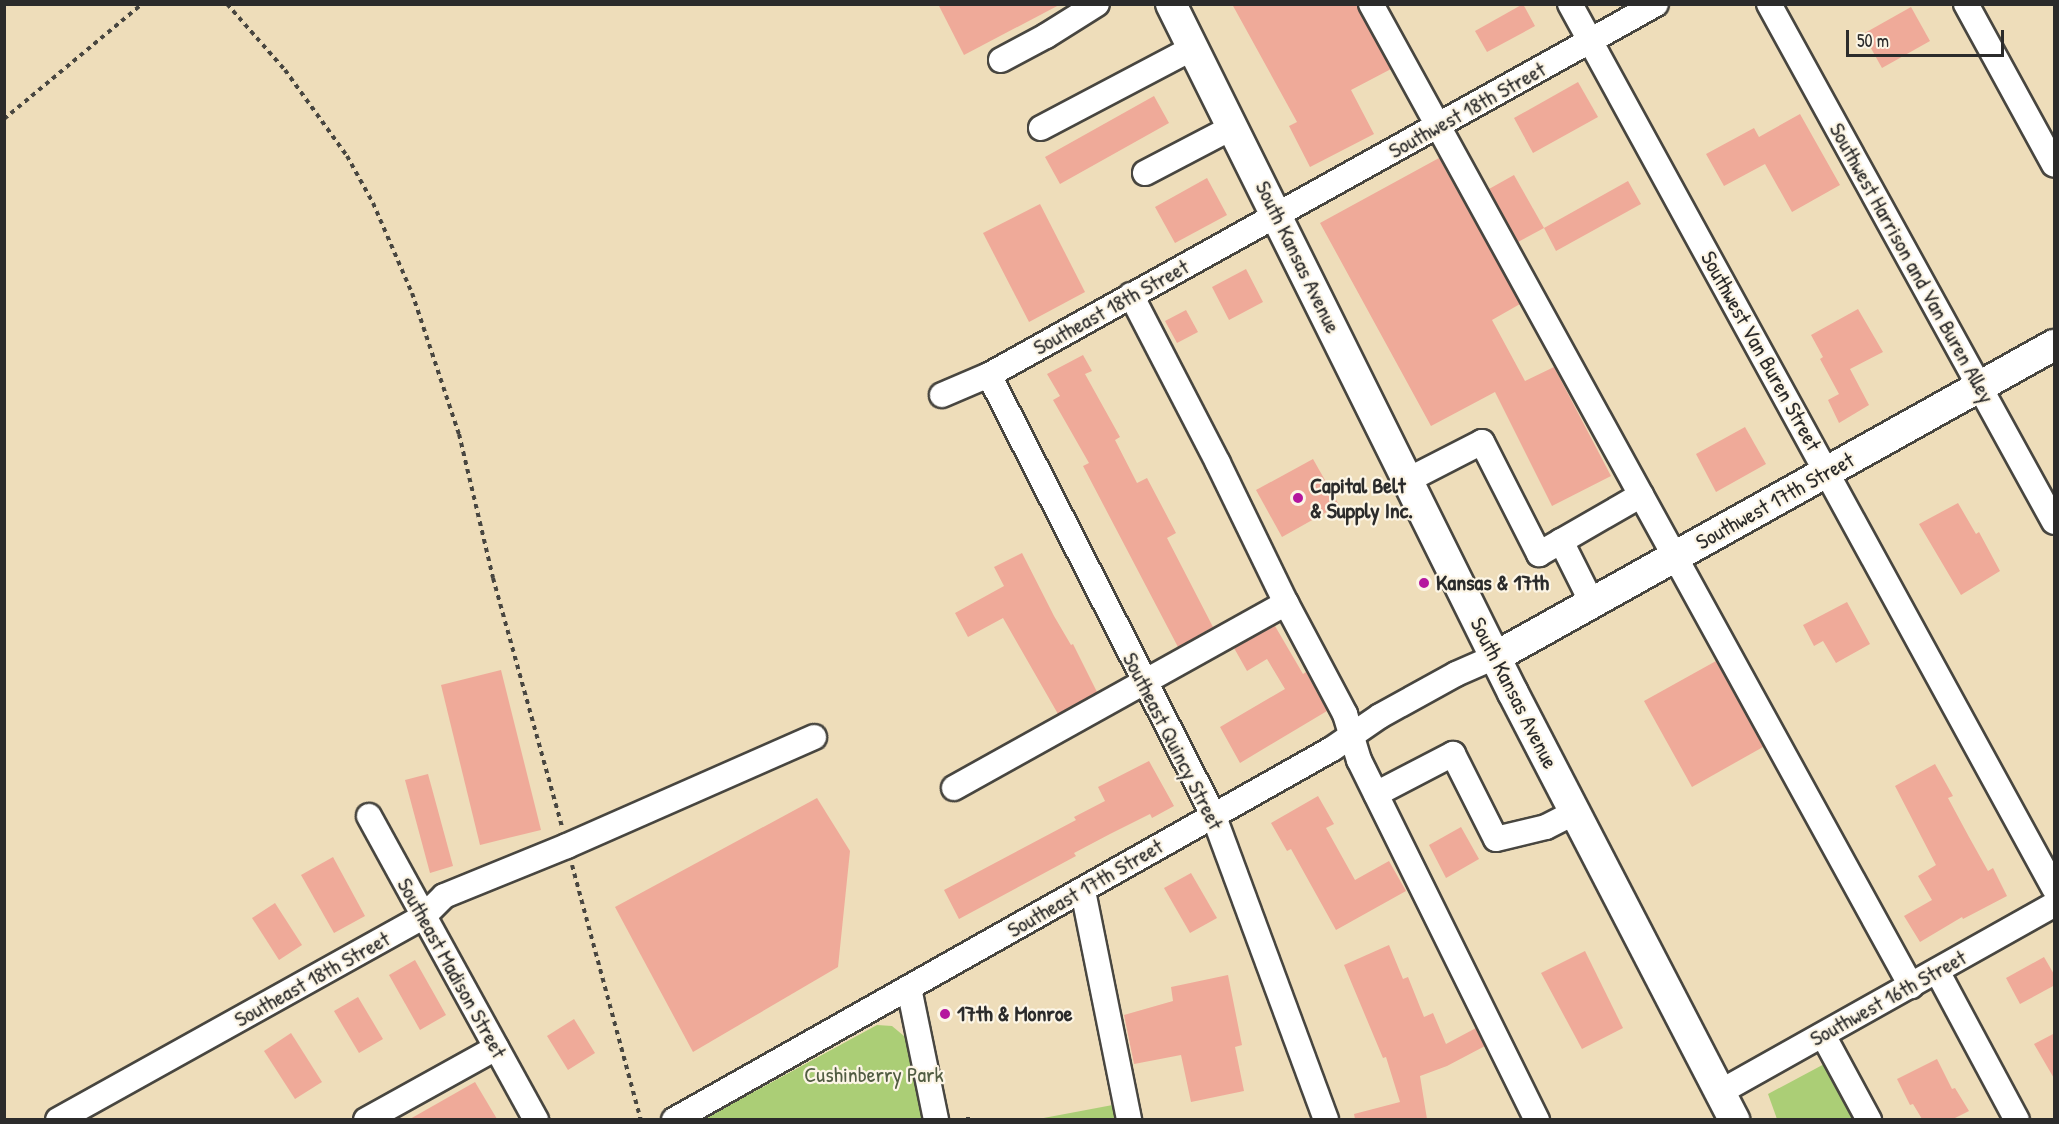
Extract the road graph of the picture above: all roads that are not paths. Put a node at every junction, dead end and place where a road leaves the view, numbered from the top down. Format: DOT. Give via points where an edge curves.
graph roads {
  1 [pos="1096,4"];
  2 [pos="1171,4"];
  3 [pos="1371,4"];
  4 [pos="1570,4"];
  5 [pos="1656,4"];
  6 [pos="1769,4"];
  7 [pos="1966,4"];
  8 [pos="1590,41"];
  9 [pos="1193,48"];
  10 [pos="1001,60"];
  11 [pos="1440,126"];
  12 [pos="1233,127"];
  13 [pos="1041,128"];
  14 [pos="2055,165"];
  15 [pos="1145,173"];
  16 [pos="1277,215"];
  17 [pos="1131,295"];
  18 [pos="2055,345"];
  19 [pos="988,375"];
  20 [pos="1980,387"];
  21 [pos="942,395"];
  22 [pos="1828,471"];
  23 [pos="1408,480"];
  24 [pos="1641,495"];
  25 [pos="2055,522"];
  26 [pos="1561,541"];
  27 [pos="1675,557"];
  28 [pos="1286,603"];
  29 [pos="1592,603"];
  30 [pos="1495,657"];
  31 [pos="1144,683"];
  32 [pos="1352,735"];
  33 [pos="814,737"];
  34 [pos="954,788"];
  35 [pos="1376,794"];
  36 [pos="1575,812"];
  37 [pos="1213,814"];
  38 [pos="369,816"];
  39 [pos="2055,888"];
  40 [pos="1083,891"];
  41 [pos="2055,905"];
  42 [pos="424,916"];
  43 [pos="1937,971"];
  44 [pos="1911,986"];
  45 [pos="909,988"];
  46 [pos="1822,1035"];
  47 [pos="496,1048"];
  48 [pos="1722,1091"];
  49 [pos="58,1119"];
  50 [pos="366,1119"];
  51 [pos="536,1119"];
  52 [pos="674,1119"];
  53 [pos="936,1119"];
  54 [pos="1129,1119"];
  55 [pos="1326,1119"];
  56 [pos="1537,1119"];
  57 [pos="1734,1119"];
  58 [pos="1869,1119"];
  59 [pos="2017,1119"];
  1 -- 10 [label="street"];
  2 -- 9 [label="main road, South Kansas Avenue"];
  3 -- 11 [label="street"];
  4 -- 8 [label="street, Southwest Van Buren Street"];
  5 -- 8 [label="street, Southwest 18th Street"];
  6 -- 20 [label="street, Southwest Harrison and Van Buren Alley"];
  7 -- 14 [label="street"];
  8 -- 11 [label="street, Southwest 18th Street"];
  8 -- 22 [label="street, Southwest Van Buren Street"];
  9 -- 12 [label="main road, South Kansas Avenue"];
  9 -- 13 [label="street"];
  11 -- 16 [label="street, Southwest 18th Street"];
  11 -- 24 [label="street"];
  12 -- 15 [label="street"];
  12 -- 16 [label="main road, South Kansas Avenue"];
  16 -- 17 [label="street, Southeast 18th Street"];
  16 -- 23 [label="main road, South Kansas Avenue"];
  17 -- 19 [label="street, Southeast 18th Street"];
  17 -- 28 [label="street"];
  18 -- 20 [label="main road, Southwest 17th Street"];
  19 -- 21 [label="street, Southeast 18th Street"];
  19 -- 31 [label="street, Southeast Quincy Street"];
  20 -- 22 [label="main road, Southwest 17th Street"];
  20 -- 25 [label="street, Southwest Harrison and Van Buren Alley"];
  22 -- 27 [label="main road, Southwest 17th Street"];
  22 -- 39 [label="street, Southwest Van Buren Street"];
  23 -- 26 [label="street" via="1482,442 1539,554"];
  23 -- 30 [label="main road, South Kansas Avenue"];
  24 -- 26 [label="street"];
  24 -- 27 [label="street"];
  26 -- 29 [label="street"];
  27 -- 29 [label="main road, Southwest 17th Street"];
  27 -- 44 [label="street"];
  28 -- 31 [label="street"];
  28 -- 32 [label="street" via="1345,714"];
  29 -- 30 [label="main road, Southwest 17th Street"];
  30 -- 32 [label="street, Southeast 17th Street" via="1446,679"];
  30 -- 36 [label="main road, South Kansas Avenue"];
  31 -- 34 [label="street"];
  31 -- 37 [label="street, Southeast Quincy Street"];
  32 -- 35 [label="street"];
  32 -- 37 [label="street, Southeast 17th Street"];
  33 -- 42 [label="street, Southeast 18th Street" via="444,896"];
  35 -- 36 [label="street" via="1454,754 1496,839 1546,827"];
  35 -- 56 [label="street"];
  36 -- 48 [label="main road, South Kansas Avenue"];
  37 -- 40 [label="street, Southeast 17th Street"];
  37 -- 55 [label="street, Southeast Quincy Street"];
  38 -- 42 [label="street, Southeast Madison Street"];
  40 -- 45 [label="street, Southeast 17th Street"];
  40 -- 54 [label="street"];
  41 -- 43 [label="street, Southwest 16th Street"];
  42 -- 47 [label="street, Southeast Madison Street"];
  42 -- 49 [label="street, Southeast 18th Street"];
  43 -- 44 [label="street, Southwest 16th Street"];
  43 -- 59 [label="street"];
  44 -- 46 [label="street, Southwest 16th Street"];
  45 -- 52 [label="street, Southeast 17th Street"];
  45 -- 53 [label="street"];
  46 -- 48 [label="street, Southwest 16th Street"];
  46 -- 58 [label="street"];
  47 -- 50 [label="street"];
  47 -- 51 [label="street, Southeast Madison Street"];
  48 -- 57 [label="main road, South Kansas Avenue"];
}
